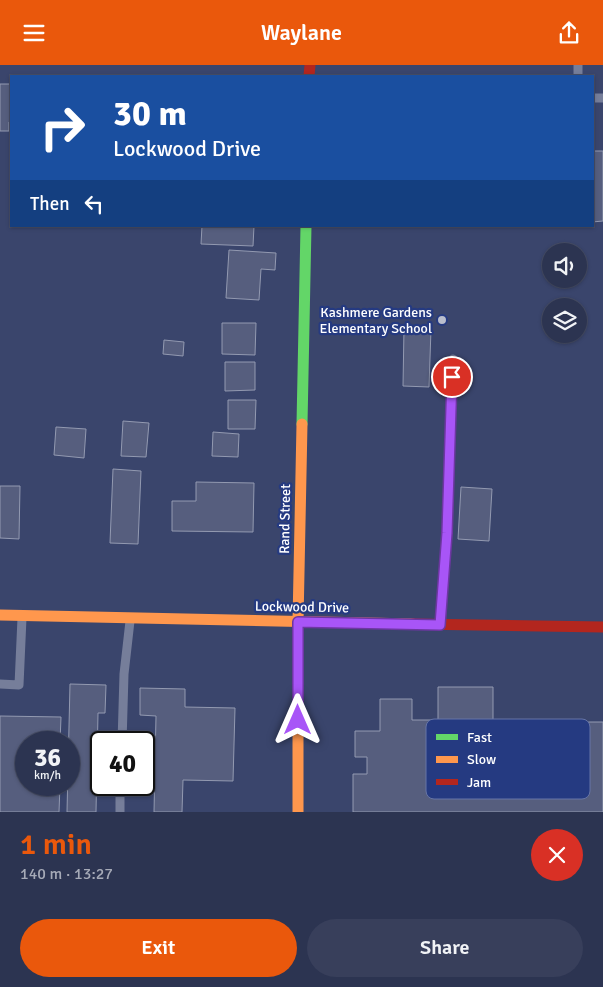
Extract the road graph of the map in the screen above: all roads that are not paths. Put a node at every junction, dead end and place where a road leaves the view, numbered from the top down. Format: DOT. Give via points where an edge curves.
graph roads {
  1 [pos="306,227"];
  2 [pos="453,359"];
  3 [pos="0,615"];
  4 [pos="22,615"];
  5 [pos="130,618"];
  6 [pos="298,622"];
  7 [pos="440,625"];
  8 [pos="603,627"];
  9 [pos="0,684"];
  10 [pos="122,731"];
  11 [pos="120,796"];
  12 [pos="120,812"];
  13 [pos="298,812"];
  1 -- 6 [label="main road, Rand Street"];
  2 -- 7 [label="lane" via="447,533"];
  3 -- 4 [label="main road, Lockwood Drive"];
  4 -- 5 [label="main road, Lockwood Drive"];
  4 -- 9 [label="lane" via="19,685"];
  5 -- 6 [label="main road, Lockwood Drive"];
  5 -- 10 [label="lane"];
  6 -- 7 [label="main road, Lockwood Drive"];
  6 -- 13 [label="main road, Rand Street"];
  7 -- 8 [label="main road, Lockwood Drive"];
  11 -- 12 [label="lane"];
}
